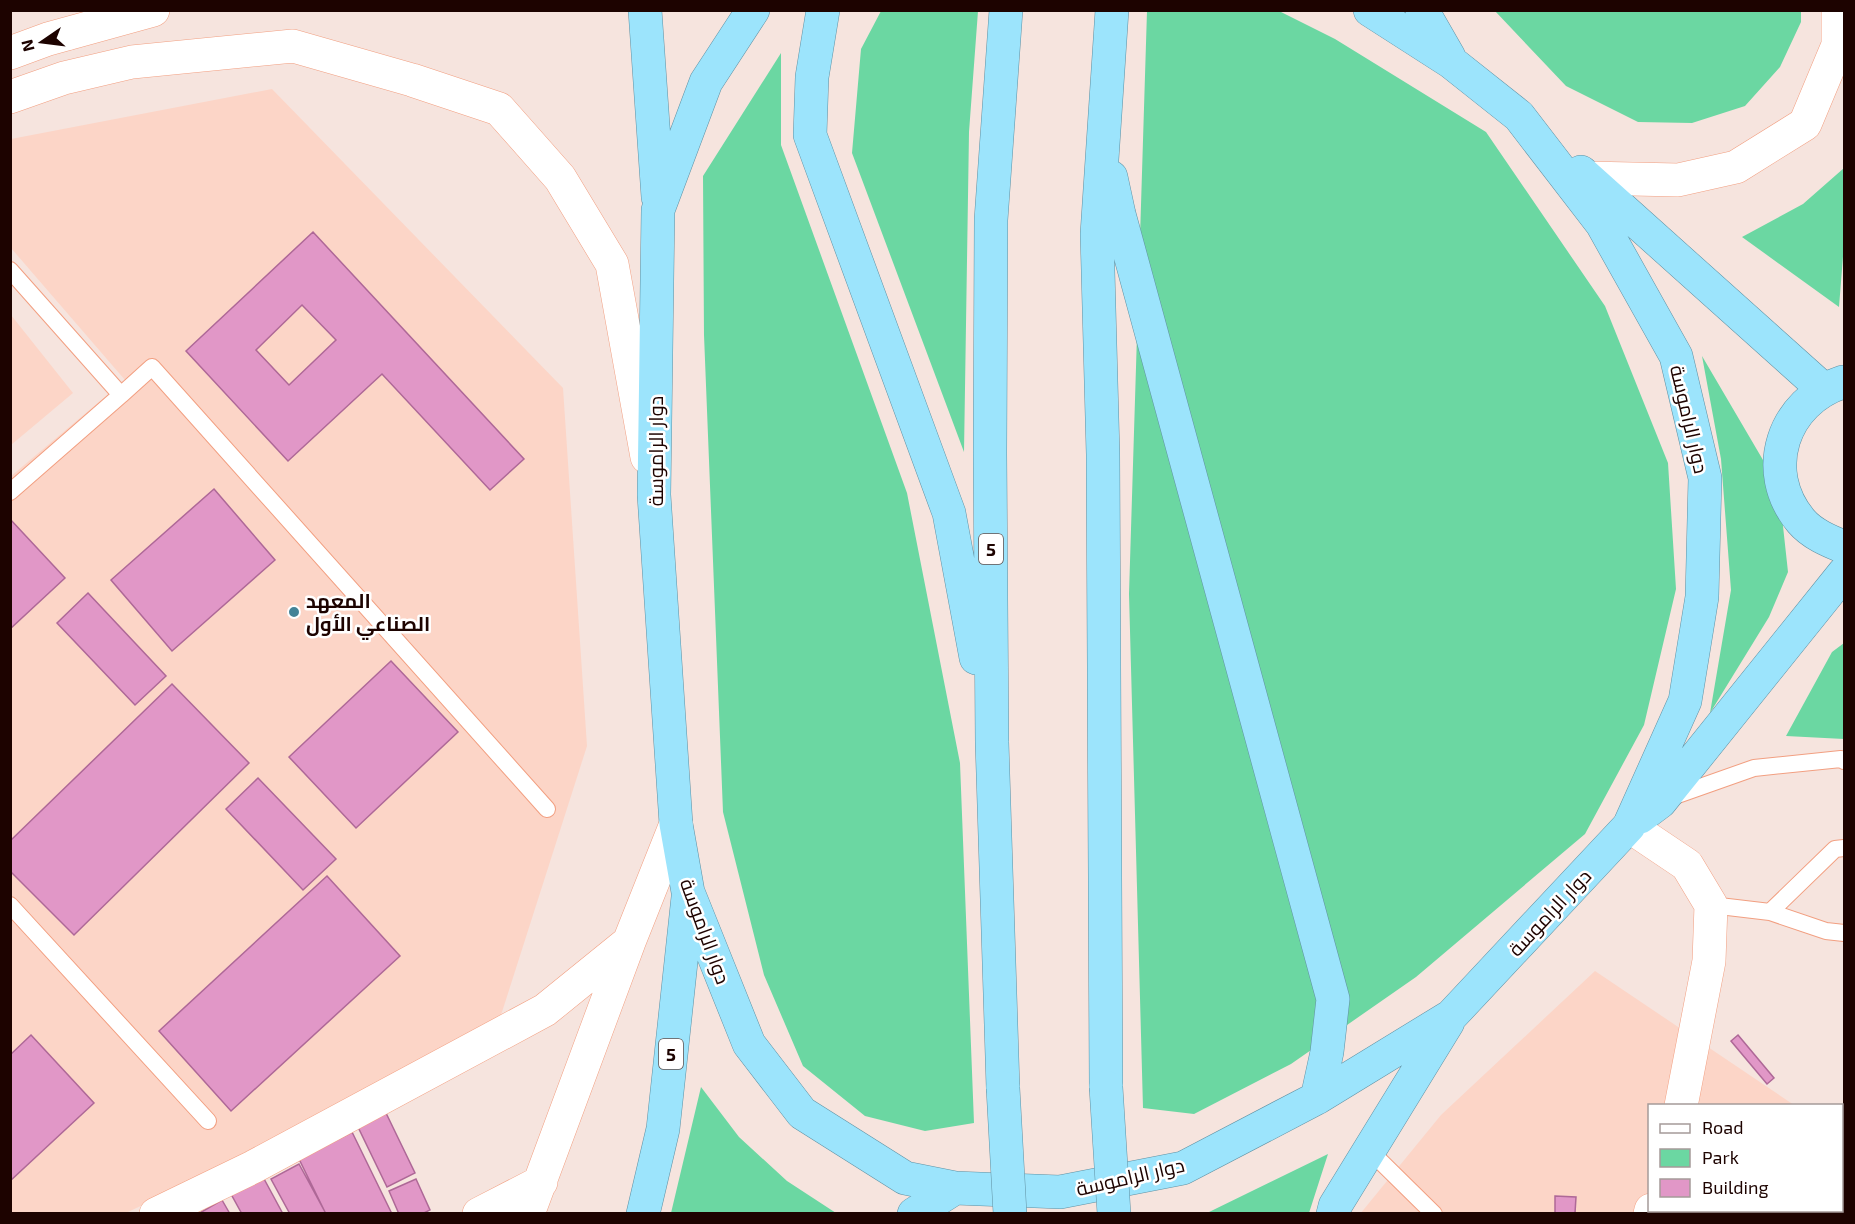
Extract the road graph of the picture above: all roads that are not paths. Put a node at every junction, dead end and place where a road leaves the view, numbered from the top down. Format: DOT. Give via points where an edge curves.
graph roads {
  1 [pos="153,10"];
  2 [pos="645,10"];
  3 [pos="753,10"];
  4 [pos="823,10"];
  5 [pos="1006,10"];
  6 [pos="1112,10"];
  7 [pos="1370,10"];
  8 [pos="1422,10"];
  9 [pos="1838,10"];
  10 [pos="10,53"];
  11 [pos="1451,62"];
  12 [pos="10,97"];
  13 [pos="1519,116"];
  14 [pos="1102,138"];
  15 [pos="1587,178"];
  16 [pos="658,210"];
  17 [pos="10,270"];
  18 [pos="1834,386"];
  19 [pos="121,395"];
  20 [pos="10,492"];
  21 [pos="654,495"];
  22 [pos="1845,547"];
  23 [pos="1845,573"];
  24 [pos="992,742"];
  25 [pos="1845,761"];
  26 [pos="1659,802"];
  27 [pos="547,809"];
  28 [pos="676,824"];
  29 [pos="1629,825"];
  30 [pos="1845,848"];
  31 [pos="688,892"];
  32 [pos="10,905"];
  33 [pos="1711,905"];
  34 [pos="1770,912"];
  35 [pos="1845,933"];
  36 [pos="629,942"];
  37 [pos="1451,1016"];
  38 [pos="1317,1098"];
  39 [pos="1681,1104"];
  40 [pos="208,1121"];
  41 [pos="1369,1150"];
  42 [pos="541,1182"];
  43 [pos="955,1188"];
  44 [pos="156,1214"];
  45 [pos="479,1214"];
  46 [pos="528,1214"];
  47 [pos="643,1214"];
  48 [pos="914,1214"];
  49 [pos="1010,1214"];
  50 [pos="1114,1214"];
  51 [pos="1333,1214"];
  52 [pos="1434,1214"];
  1 -- 10 [label="street"];
  2 -- 16 [label="highway"];
  3 -- 16 [label="highway, دوار الراموسة" via="706,82"];
  4 -- 24 [label="highway" via="812,77 810,135 949,513"];
  5 -- 24 [label="highway, 5" via="991,220"];
  6 -- 14 [label="highway"];
  7 -- 11 [label="highway, دوار الراموسة"];
  8 -- 11 [label="highway"];
  9 -- 15 [label="street" via="1838,45 1805,124 1736,167 1678,180"];
  11 -- 13 [label="highway, دوار الراموسة"];
  12 -- 21 [label="street" via="64,78 132,62 293,46 499,109 560,178 612,264"];
  13 -- 15 [label="highway"];
  13 -- 29 [label="highway, دوار الراموسة" via="1602,224 1676,356 1705,478 1702,597 1684,701"];
  14 -- 38 [label="highway" via="1119,214 1333,999"];
  14 -- 50 [label="highway, bridge" via="1097,234 1103,466 1106,1087"];
  15 -- 18 [label="highway"];
  16 -- 21 [label="highway, دوار الراموسة"];
  17 -- 19 [label="lane"];
  18 -- 22 [label="highway" via="1803,405 1788,426 1780,450 1780,476 1787,501 1801,522 1822,538"];
  19 -- 20 [label="lane"];
  19 -- 27 [label="lane" via="152,368"];
  21 -- 28 [label="highway, دوار الراموسة"];
  23 -- 26 [label="highway"];
  24 -- 49 [label="highway, 5, bridge"];
  25 -- 26 [label="lane" via="1754,768"];
  26 -- 29 [label="highway"];
  28 -- 31 [label="highway, دوار الراموسة"];
  28 -- 36 [label="street"];
  29 -- 33 [label="street" via="1687,865"];
  29 -- 37 [label="highway, دوار الراموسة"];
  30 -- 34 [label="lane" via="1835,849"];
  31 -- 43 [label="highway, دوار الراموسة" via="749,1044 802,1113 905,1178"];
  31 -- 47 [label="highway, 5" via="663,1129"];
  32 -- 40 [label="lane"];
  33 -- 34 [label="lane"];
  33 -- 39 [label="street" via="1709,961"];
  34 -- 35 [label="lane" via="1826,931"];
  36 -- 42 [label="street"];
  36 -- 44 [label="street" via="545,1010 253,1167"];
  37 -- 38 [label="highway, دوار الراموسة"];
  37 -- 41 [label="highway"];
  38 -- 43 [label="highway, دوار الراموسة" via="1183,1168 1060,1192"];
  41 -- 51 [label="highway"];
  41 -- 52 [label="lane"];
  42 -- 45 [label="street"];
  42 -- 46 [label="street"];
  43 -- 48 [label="highway"];
}
